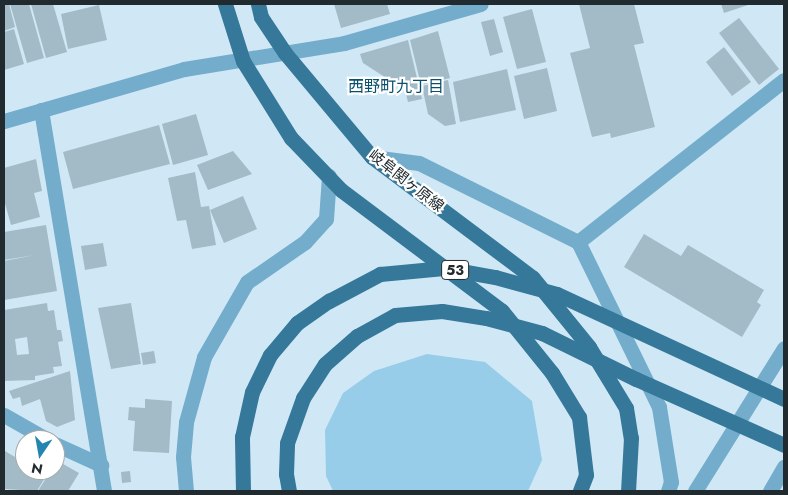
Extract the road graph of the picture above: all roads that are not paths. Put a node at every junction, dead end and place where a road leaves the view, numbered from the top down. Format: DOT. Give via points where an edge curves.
graph roads {
  1 [pos="224,4"];
  2 [pos="258,4"];
  3 [pos="481,4"];
  4 [pos="285,54"];
  5 [pos="243,61"];
  6 [pos="784,80"];
  7 [pos="41,110"];
  8 [pos="4,121"];
  9 [pos="372,157"];
  10 [pos="330,176"];
  11 [pos="578,242"];
  12 [pos="784,348"];
  13 [pos="784,399"];
  14 [pos="4,415"];
  15 [pos="30,430"];
  16 [pos="784,446"];
  17 [pos="65,449"];
  18 [pos="101,465"];
  19 [pos="784,467"];
  20 [pos="104,491"];
  21 [pos="186,491"];
  22 [pos="243,491"];
  23 [pos="289,491"];
  24 [pos="580,491"];
  25 [pos="628,491"];
  26 [pos="668,491"];
  27 [pos="695,491"];
  28 [pos="770,491"];
  1 -- 5 [label="main road, 53"];
  2 -- 4 [label="main road, 岐阜関ヶ原線 / 53" via="261,17"];
  3 -- 4 [label="street" via="344,43"];
  4 -- 5 [label="street"];
  4 -- 9 [label="main road, 岐阜関ヶ原線 / 53"];
  5 -- 7 [label="street" via="184,69"];
  5 -- 10 [label="main road, 53" via="291,138"];
  6 -- 11 [label="street"];
  7 -- 8 [label="street"];
  7 -- 18 [label="street"];
  9 -- 11 [label="street" via="419,163"];
  9 -- 25 [label="main road, 岐阜関ヶ原線 / 53" via="533,278 589,347 626,408 631,438"];
  10 -- 21 [label="street" via="326,219 305,242 247,282 204,357 186,422 183,457"];
  10 -- 24 [label="main road, 53" via="341,190 502,311 552,373 579,417 586,475"];
  11 -- 26 [label="street" via="659,407 671,482"];
  12 -- 27 [label="street"];
  13 -- 22 [label="main road, 53" via="557,294 495,277 444,268 380,274 329,301 298,323 270,355 252,392 242,437"];
  14 -- 15 [label="street"];
  16 -- 23 [label="main road" via="542,333 442,311 395,315 357,336 325,364 303,398 287,443"];
  17 -- 18 [label="street"];
  18 -- 20 [label="street"];
  19 -- 28 [label="street"];
}
